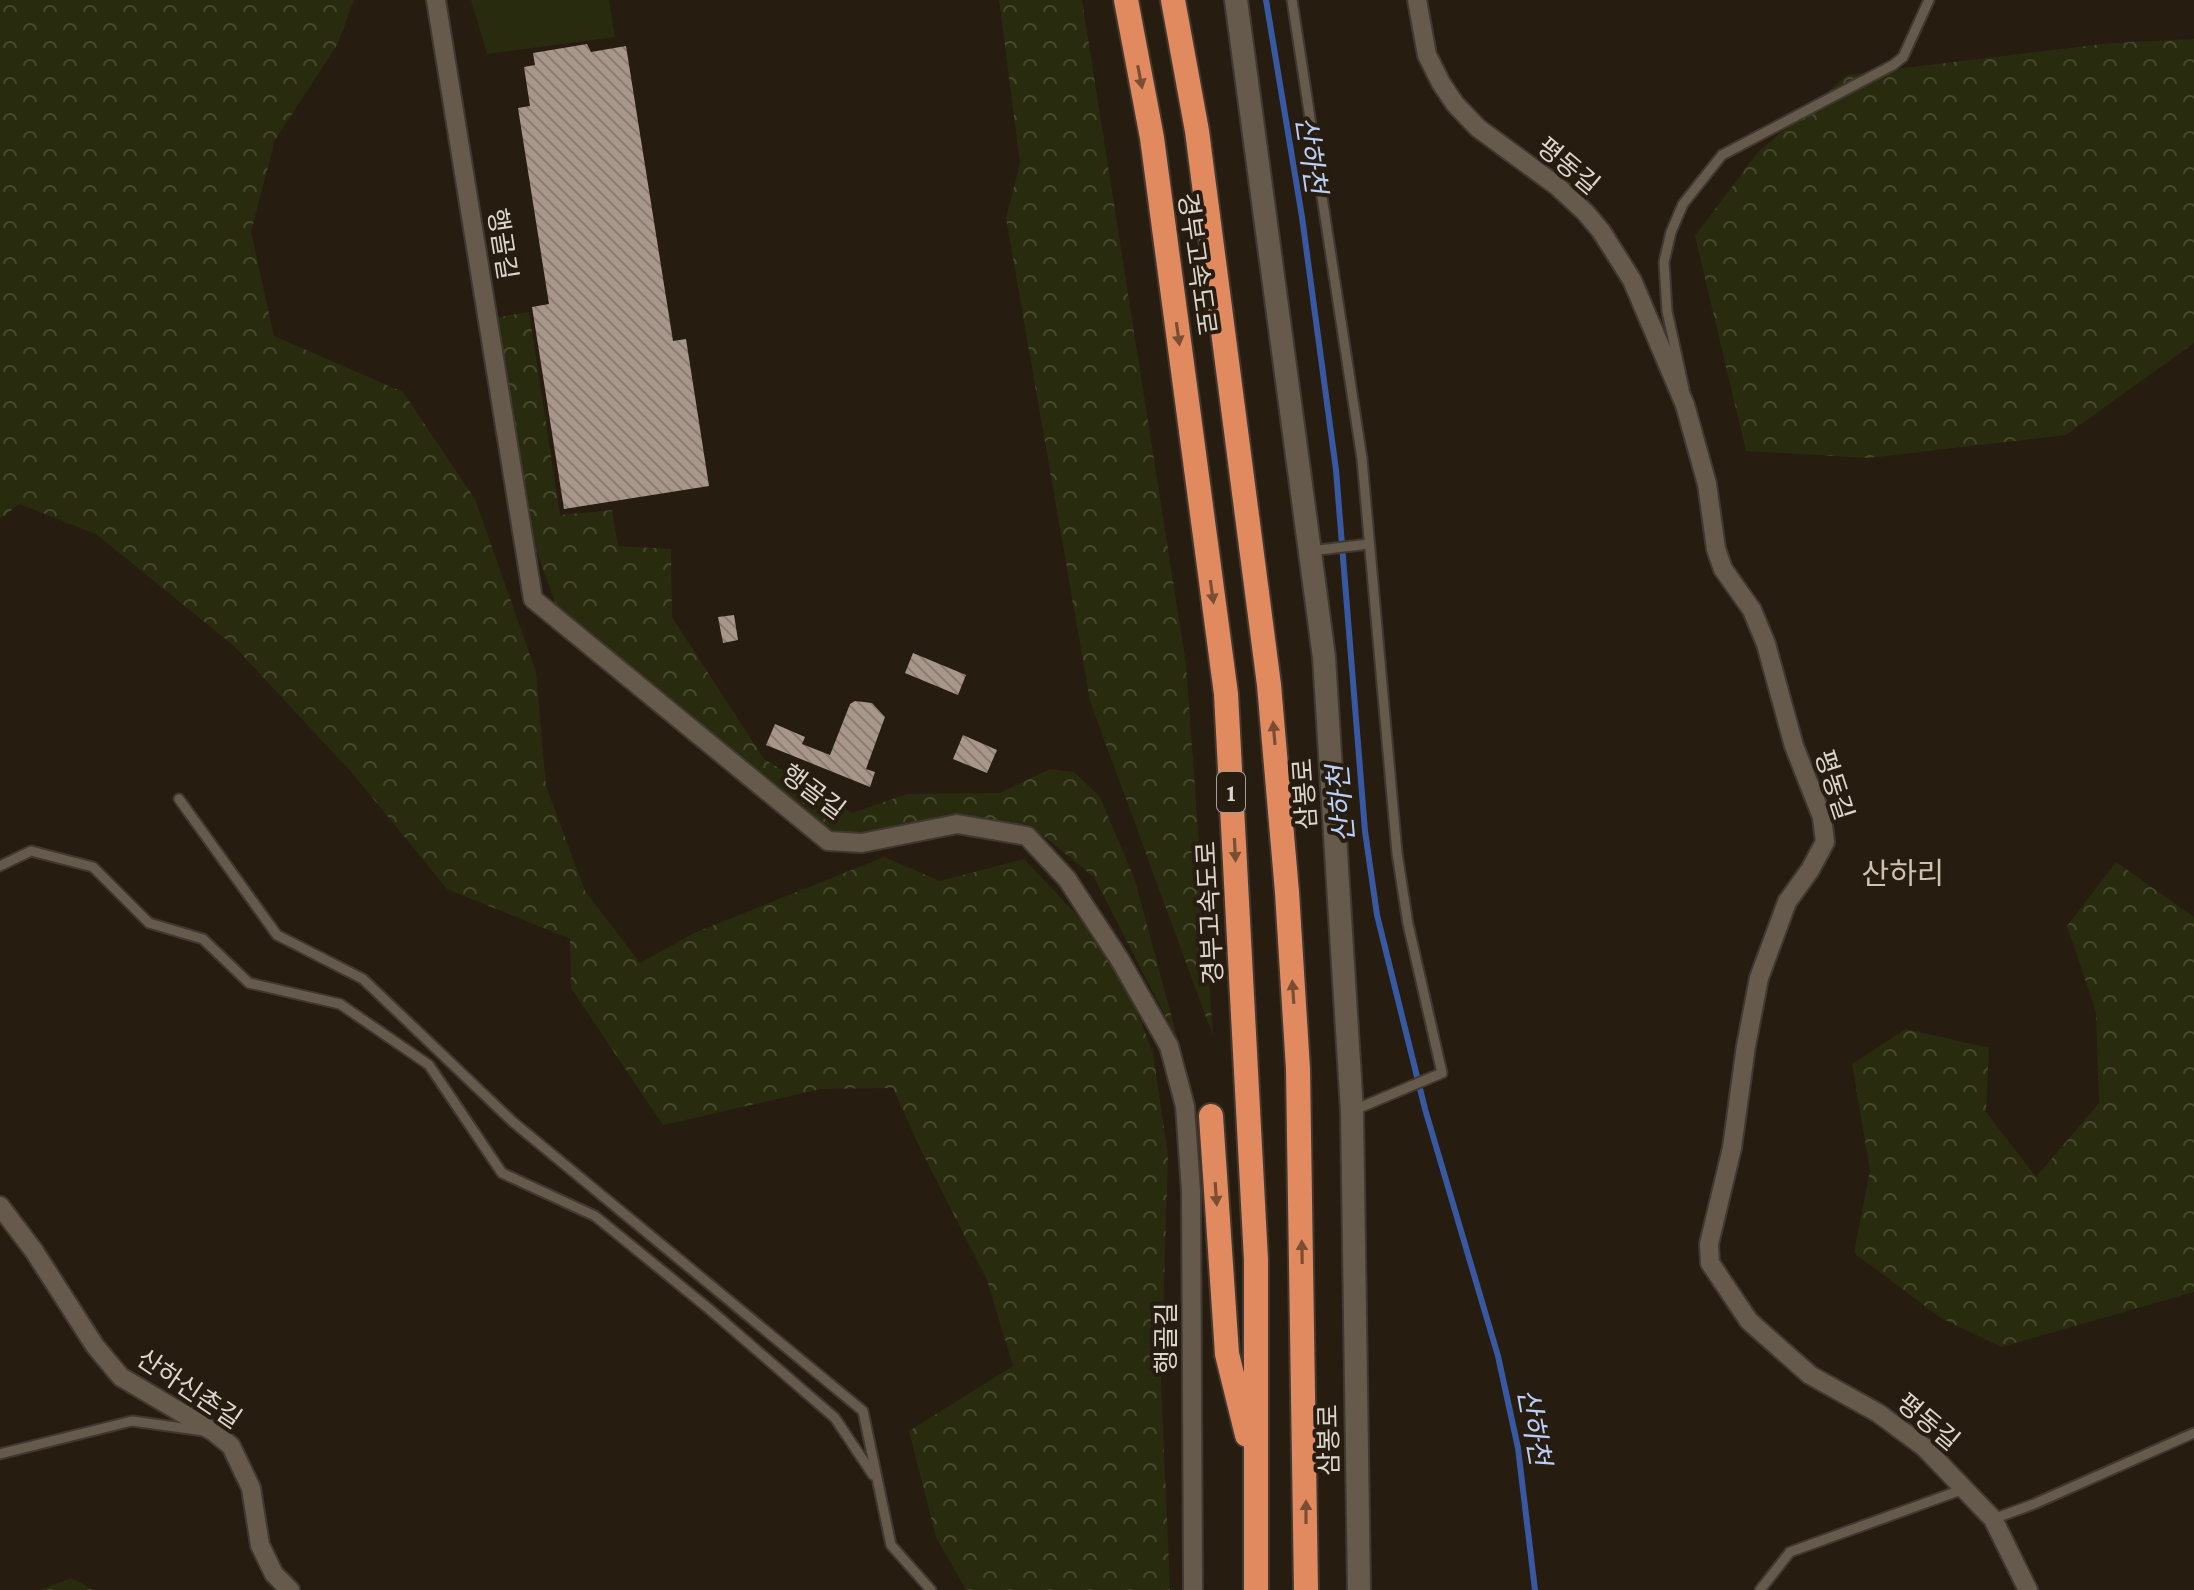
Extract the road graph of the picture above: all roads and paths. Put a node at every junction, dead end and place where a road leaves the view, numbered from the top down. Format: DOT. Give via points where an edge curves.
graph roads {
  1 [pos="436,0"];
  2 [pos="1126,0"];
  3 [pos="1173,0"];
  4 [pos="1236,0"];
  5 [pos="1292,0"];
  6 [pos="1417,0"];
  7 [pos="1929,0"];
  8 [pos="1685,405"];
  9 [pos="1369,544"];
  10 [pos="1320,550"];
  11 [pos="179,799"];
  12 [pos="0,866"];
  13 [pos="1352,1111"];
  14 [pos="1211,1116"];
  15 [pos="0,1206"];
  16 [pos="214,1432"];
  17 [pos="2194,1433"];
  18 [pos="0,1454"];
  19 [pos="1257,1475"];
  20 [pos="877,1481"];
  21 [pos="1964,1489"];
  22 [pos="1993,1519"];
  23 [pos="290,1590"];
  24 [pos="931,1590"];
  25 [pos="1193,1590"];
  26 [pos="1256,1590"];
  27 [pos="1306,1590"];
  28 [pos="1359,1590"];
  29 [pos="1760,1590"];
  30 [pos="2028,1590"];
  1 -- 25 [label="street, 행골길" via="533,599 828,841 862,843 957,824 1027,836 1067,879 1169,1046 1185,1106 1191,1191"];
  2 -- 19 [label="highway, 경부고속도로 / 1, one-way" via="1152,138 1226,694 1256,1260"];
  27 -- 3 [label="highway, 경부고속도로 / 1, one-way" via="1298,1069 1286,876 1269,685 1197,131"];
  4 -- 10 [label="main road, 삼봉로"];
  5 -- 9 [label="lane" via="1359,444"];
  6 -- 8 [label="street, 평동길" via="1427,55 1455,104 1478,128 1557,186 1601,231 1632,280"];
  7 -- 8 [label="lane" via="1903,57 1722,155 1683,204 1664,262 1667,311"];
  8 -- 21 [label="street, 평동길" via="1707,484 1716,549 1766,644 1794,746 1822,817 1825,842 1787,902 1759,978 1732,1148 1709,1244 1710,1263 1759,1330 1810,1375 1878,1413 1924,1447"];
  9 -- 10 [label="lane"];
  9 -- 13 [label="lane" via="1397,853 1442,1073"];
  10 -- 13 [label="main road, 삼봉로"];
  11 -- 20 [label="lane" via="277,935 363,979 513,1122 863,1411"];
  12 -- 20 [label="lane" via="31,851 93,867 149,923 203,939 249,983 340,1004 429,1065 502,1173 595,1216 697,1298 835,1418"];
  13 -- 28 [label="main road, 삼봉로"];
  14 -- 19 [label="highway, one-way" via="1227,1354"];
  15 -- 16 [label="street, 산하신촌길" via="121,1377"];
  16 -- 18 [label="lane" via="132,1421"];
  16 -- 23 [label="street, 산하신촌길" via="231,1446 251,1488 260,1545 274,1574"];
  17 -- 22 [label="lane"];
  19 -- 26 [label="highway, 경부고속도로 / 1"];
  20 -- 24 [label="lane" via="891,1545"];
  21 -- 22 [label="street, 평동길"];
  21 -- 29 [label="lane" via="1790,1552"];
  22 -- 30 [label="street, 평동길"];
}
